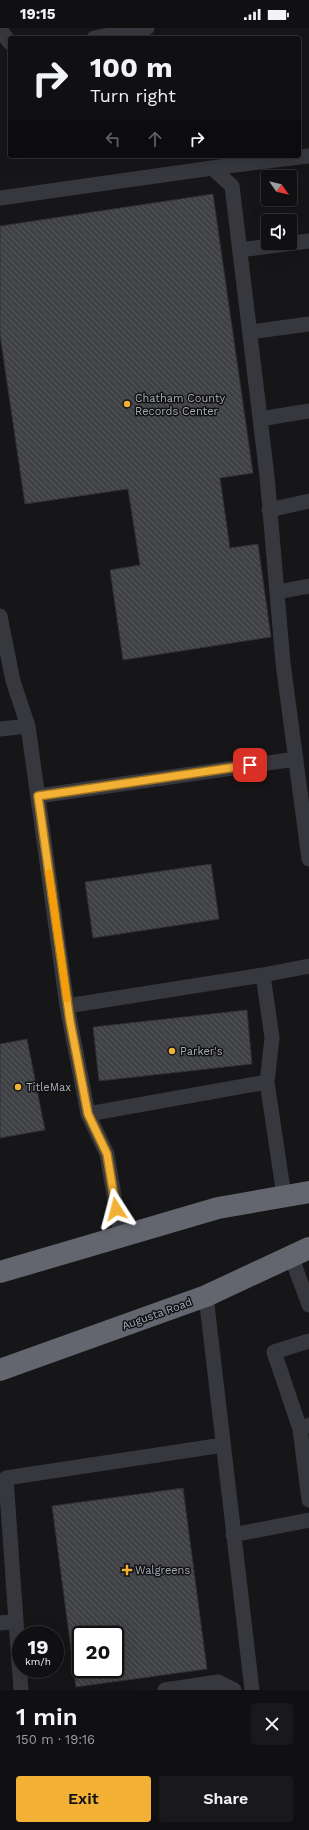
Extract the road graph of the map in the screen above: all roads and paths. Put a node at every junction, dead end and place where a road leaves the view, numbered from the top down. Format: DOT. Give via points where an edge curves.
graph roads {
  1 [pos="148,28"];
  2 [pos="0,30"];
  3 [pos="105,36"];
  4 [pos="8,40"];
  5 [pos="293,158"];
  6 [pos="212,168"];
  7 [pos="0,198"];
  8 [pos="309,241"];
  9 [pos="240,250"];
  10 [pos="309,324"];
  11 [pos="250,332"];
  12 [pos="309,411"];
  13 [pos="260,419"];
  14 [pos="309,501"];
  15 [pos="269,510"];
  16 [pos="309,586"];
  17 [pos="277,592"];
  18 [pos="0,616"];
  19 [pos="28,726"];
  20 [pos="0,729"];
  21 [pos="296,759"];
  22 [pos="38,796"];
  23 [pos="307,831"];
  24 [pos="309,859"];
  25 [pos="309,966"];
  26 [pos="262,976"];
  27 [pos="68,1006"];
  28 [pos="267,1082"];
  29 [pos="88,1114"];
  30 [pos="309,1192"];
  31 [pos="284,1196"];
  32 [pos="121,1237"];
  33 [pos="300,1252"];
  34 [pos="0,1272"];
  35 [pos="206,1296"];
  36 [pos="309,1305"];
  37 [pos="309,1341"];
  38 [pos="0,1370"];
  39 [pos="304,1427"];
  40 [pos="223,1445"];
  41 [pos="309,1500"];
  42 [pos="309,1520"];
  43 [pos="233,1535"];
  44 [pos="16,1620"];
  45 [pos="0,1623"];
  46 [pos="21,1690"];
  47 [pos="165,1690"];
  48 [pos="234,1690"];
  49 [pos="252,1690"];
  1 -- 3 [label="lane"];
  2 -- 4 [label="lane"];
  5 -- 6 [label="lane"];
  6 -- 7 [label="lane"];
  6 -- 9 [label="lane" via="232,186"];
  8 -- 9 [label="lane"];
  9 -- 11 [label="lane"];
  10 -- 11 [label="lane"];
  11 -- 13 [label="lane"];
  12 -- 13 [label="lane"];
  13 -- 15 [label="lane"];
  14 -- 15 [label="lane"];
  15 -- 17 [label="lane"];
  16 -- 17 [label="lane"];
  17 -- 21 [label="lane" via="283,663"];
  18 -- 19 [label="lane" via="13,681"];
  19 -- 20 [label="lane"];
  19 -- 22 [label="lane"];
  21 -- 22 [label="lane"];
  21 -- 23 [label="lane"];
  22 -- 27 [label="lane"];
  23 -- 24 [label="lane"];
  25 -- 26 [label="lane"];
  26 -- 27 [label="lane"];
  26 -- 28 [label="lane" via="272,1038"];
  27 -- 29 [label="lane"];
  28 -- 29 [label="lane"];
  28 -- 31 [label="lane"];
  29 -- 32 [label="lane" via="107,1154"];
  30 -- 31 [label="highway"];
  31 -- 32 [label="highway" via="218,1208"];
  32 -- 34 [label="highway"];
  33 -- 35 [label="highway, Augusta Road"];
  33 -- 36 [label="lane"];
  35 -- 38 [label="highway, Augusta Road"];
  35 -- 40 [label="lane"];
  37 -- 39 [label="lane" via="274,1352"];
  39 -- 41 [label="lane"];
  40 -- 43 [label="lane"];
  40 -- 44 [label="lane" via="6,1478"];
  42 -- 43 [label="lane"];
  43 -- 49 [label="lane"];
  44 -- 45 [label="lane"];
  44 -- 46 [label="lane"];
  47 -- 48 [label="lane" via="218,1682"];
}
